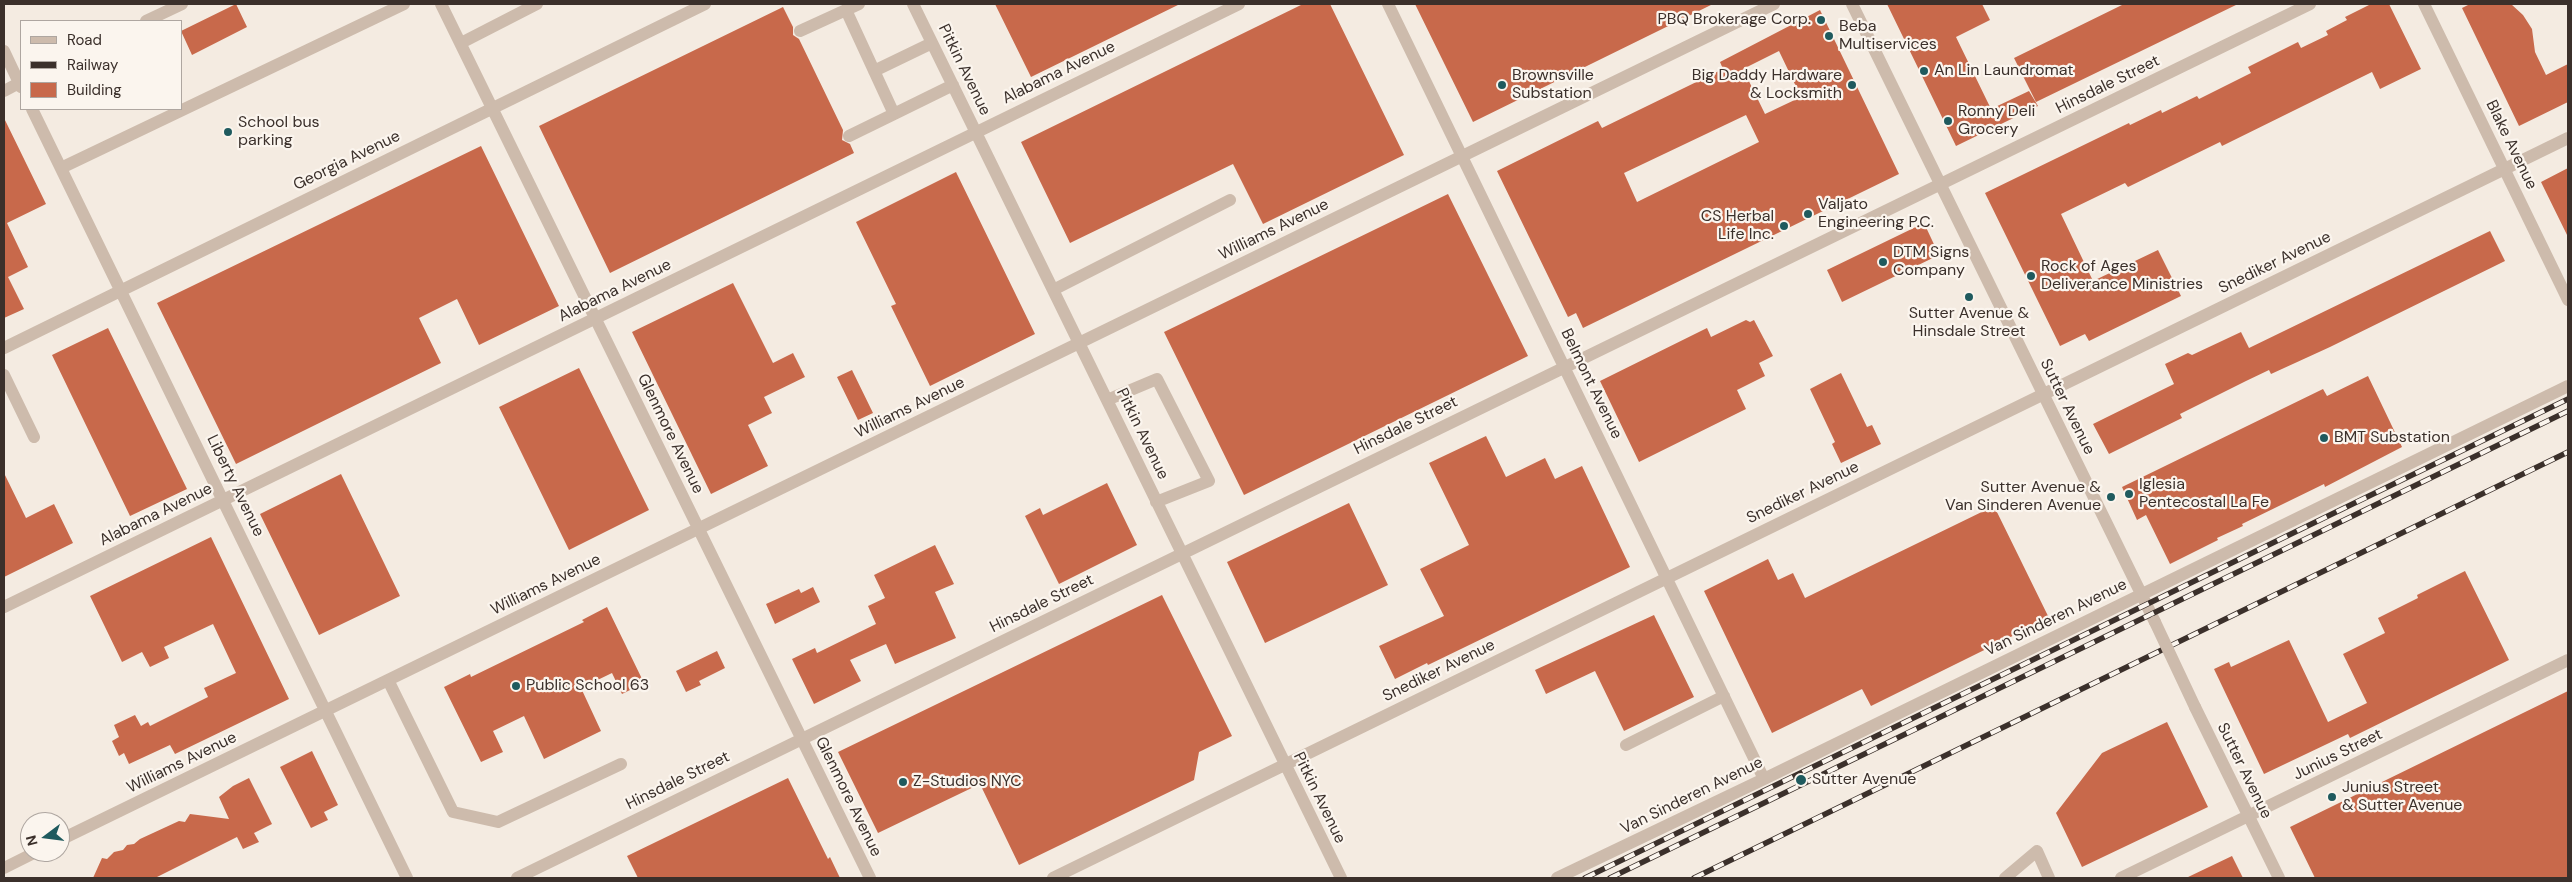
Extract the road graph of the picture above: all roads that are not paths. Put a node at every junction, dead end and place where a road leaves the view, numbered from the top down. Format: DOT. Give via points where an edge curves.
graph roads {
  1 [pos="182,4"];
  2 [pos="404,4"];
  3 [pos="441,4"];
  4 [pos="537,4"];
  5 [pos="706,4"];
  6 [pos="859,4"];
  7 [pos="913,4"];
  8 [pos="1239,4"];
  9 [pos="1388,4"];
  10 [pos="1774,4"];
  11 [pos="1852,4"];
  12 [pos="2310,4"];
  13 [pos="2424,4"];
  14 [pos="846,10"];
  15 [pos="148,20"];
  16 [pos="800,31"];
  17 [pos="460,43"];
  18 [pos="932,43"];
  19 [pos="4,51"];
  20 [pos="874,71"];
  21 [pos="20,82"];
  22 [pos="20,84"];
  23 [pos="953,85"];
  24 [pos="4,91"];
  25 [pos="492,108"];
  26 [pos="32,110"];
  27 [pos="894,114"];
  28 [pos="976,132"];
  29 [pos="849,136"];
  30 [pos="2568,138"];
  31 [pos="1462,156"];
  32 [pos="61,168"];
  33 [pos="2504,169"];
  34 [pos="1940,184"];
  35 [pos="1230,200"];
  36 [pos="120,290"];
  37 [pos="1053,290"];
  38 [pos="2568,300"];
  39 [pos="596,318"];
  40 [pos="1079,343"];
  41 [pos="4,348"];
  42 [pos="1564,367"];
  43 [pos="4,375"];
  44 [pos="2568,386"];
  45 [pos="2042,394"];
  46 [pos="1107,400"];
  47 [pos="34,437"];
  48 [pos="224,500"];
  49 [pos="1156,502"];
  50 [pos="698,529"];
  51 [pos="1182,554"];
  52 [pos="1667,578"];
  53 [pos="2142,594"];
  54 [pos="4,607"];
  55 [pos="2568,660"];
  56 [pos="388,680"];
  57 [pos="1724,696"];
  58 [pos="326,711"];
  59 [pos="801,739"];
  60 [pos="1626,745"];
  61 [pos="621,764"];
  62 [pos="1285,765"];
  63 [pos="1764,779"];
  64 [pos="2249,816"];
  65 [pos="70,835"];
  66 [pos="20,860"];
  67 [pos="4,868"];
  68 [pos="407,878"];
  69 [pos="517,878"];
  70 [pos="870,878"];
  71 [pos="1052,878"];
  72 [pos="1341,878"];
  73 [pos="1557,878"];
  74 [pos="2005,878"];
  75 [pos="2049,878"];
  76 [pos="2121,878"];
  77 [pos="2279,878"];
  1 -- 15 [label="street"];
  2 -- 32 [label="street"];
  3 -- 17 [label="street, Glenmore Avenue"];
  4 -- 17 [label="street"];
  5 -- 25 [label="street, Georgia Avenue"];
  6 -- 14 [label="street"];
  7 -- 18 [label="street, Pitkin Avenue"];
  8 -- 28 [label="street, Alabama Avenue"];
  9 -- 31 [label="street, Belmont Avenue"];
  10 -- 31 [label="street, Williams Avenue"];
  11 -- 34 [label="street, Sutter Avenue"];
  12 -- 34 [label="street, Hinsdale Street"];
  13 -- 33 [label="street, Blake Avenue"];
  14 -- 16 [label="street"];
  14 -- 20 [label="street"];
  17 -- 25 [label="street, Glenmore Avenue"];
  18 -- 20 [label="street"];
  18 -- 23 [label="street, Pitkin Avenue"];
  19 -- 21 [label="street"];
  20 -- 27 [label="street"];
  22 -- 24 [label="street"];
  23 -- 27 [label="street"];
  23 -- 28 [label="street, Pitkin Avenue"];
  25 -- 36 [label="street, Georgia Avenue"];
  25 -- 39 [label="street, Glenmore Avenue"];
  26 -- 32 [label="street, Liberty Avenue"];
  27 -- 29 [label="street"];
  28 -- 37 [label="street, Pitkin Avenue"];
  28 -- 39 [label="street, Alabama Avenue"];
  30 -- 33 [label="street, Snediker Avenue"];
  31 -- 40 [label="street, Williams Avenue"];
  31 -- 42 [label="street, Belmont Avenue"];
  32 -- 36 [label="street, Liberty Avenue"];
  33 -- 38 [label="street, Blake Avenue"];
  33 -- 45 [label="street, Snediker Avenue"];
  34 -- 42 [label="street, Hinsdale Street"];
  34 -- 45 [label="street, Sutter Avenue"];
  35 -- 37 [label="street"];
  36 -- 41 [label="street, Georgia Avenue"];
  36 -- 48 [label="street, Liberty Avenue"];
  37 -- 40 [label="street, Pitkin Avenue"];
  39 -- 48 [label="street, Alabama Avenue"];
  39 -- 50 [label="street, Glenmore Avenue"];
  40 -- 46 [label="street, Pitkin Avenue"];
  40 -- 50 [label="street, Williams Avenue"];
  42 -- 51 [label="street, Hinsdale Street"];
  42 -- 52 [label="street, Belmont Avenue"];
  43 -- 47 [label="street"];
  44 -- 53 [label="street, Van Sinderen Avenue"];
  45 -- 52 [label="street, Snediker Avenue"];
  45 -- 53 [label="street, Sutter Avenue"];
  46 -- 49 [label="street, Pitkin Avenue"];
  46 -- 49 [label="street" via="1157,379 1209,481"];
  48 -- 54 [label="street, Alabama Avenue"];
  48 -- 58 [label="street, Liberty Avenue"];
  49 -- 51 [label="street, Pitkin Avenue"];
  50 -- 56 [label="street, Williams Avenue"];
  50 -- 59 [label="street, Glenmore Avenue"];
  51 -- 59 [label="street, Hinsdale Street"];
  51 -- 62 [label="street, Pitkin Avenue"];
  52 -- 57 [label="street, Belmont Avenue"];
  52 -- 62 [label="street, Snediker Avenue"];
  53 -- 63 [label="street, Van Sinderen Avenue"];
  53 -- 64 [label="street, Sutter Avenue, bridge"];
  55 -- 64 [label="street, Junius Street"];
  56 -- 58 [label="street, Williams Avenue"];
  56 -- 61 [label="street" via="453,812 498,822"];
  57 -- 60 [label="street"];
  57 -- 63 [label="street, Belmont Avenue"];
  58 -- 65 [label="street, Williams Avenue"];
  58 -- 68 [label="street, Liberty Avenue"];
  59 -- 69 [label="street, Hinsdale Street"];
  59 -- 70 [label="street, Glenmore Avenue"];
  62 -- 71 [label="street, Snediker Avenue"];
  62 -- 72 [label="street, Pitkin Avenue"];
  63 -- 73 [label="street, Van Sinderen Avenue"];
  64 -- 76 [label="street, Junius Street"];
  64 -- 77 [label="street, Sutter Avenue"];
  66 -- 67 [label="street"];
  74 -- 75 [label="street" via="2037,851"];
}
